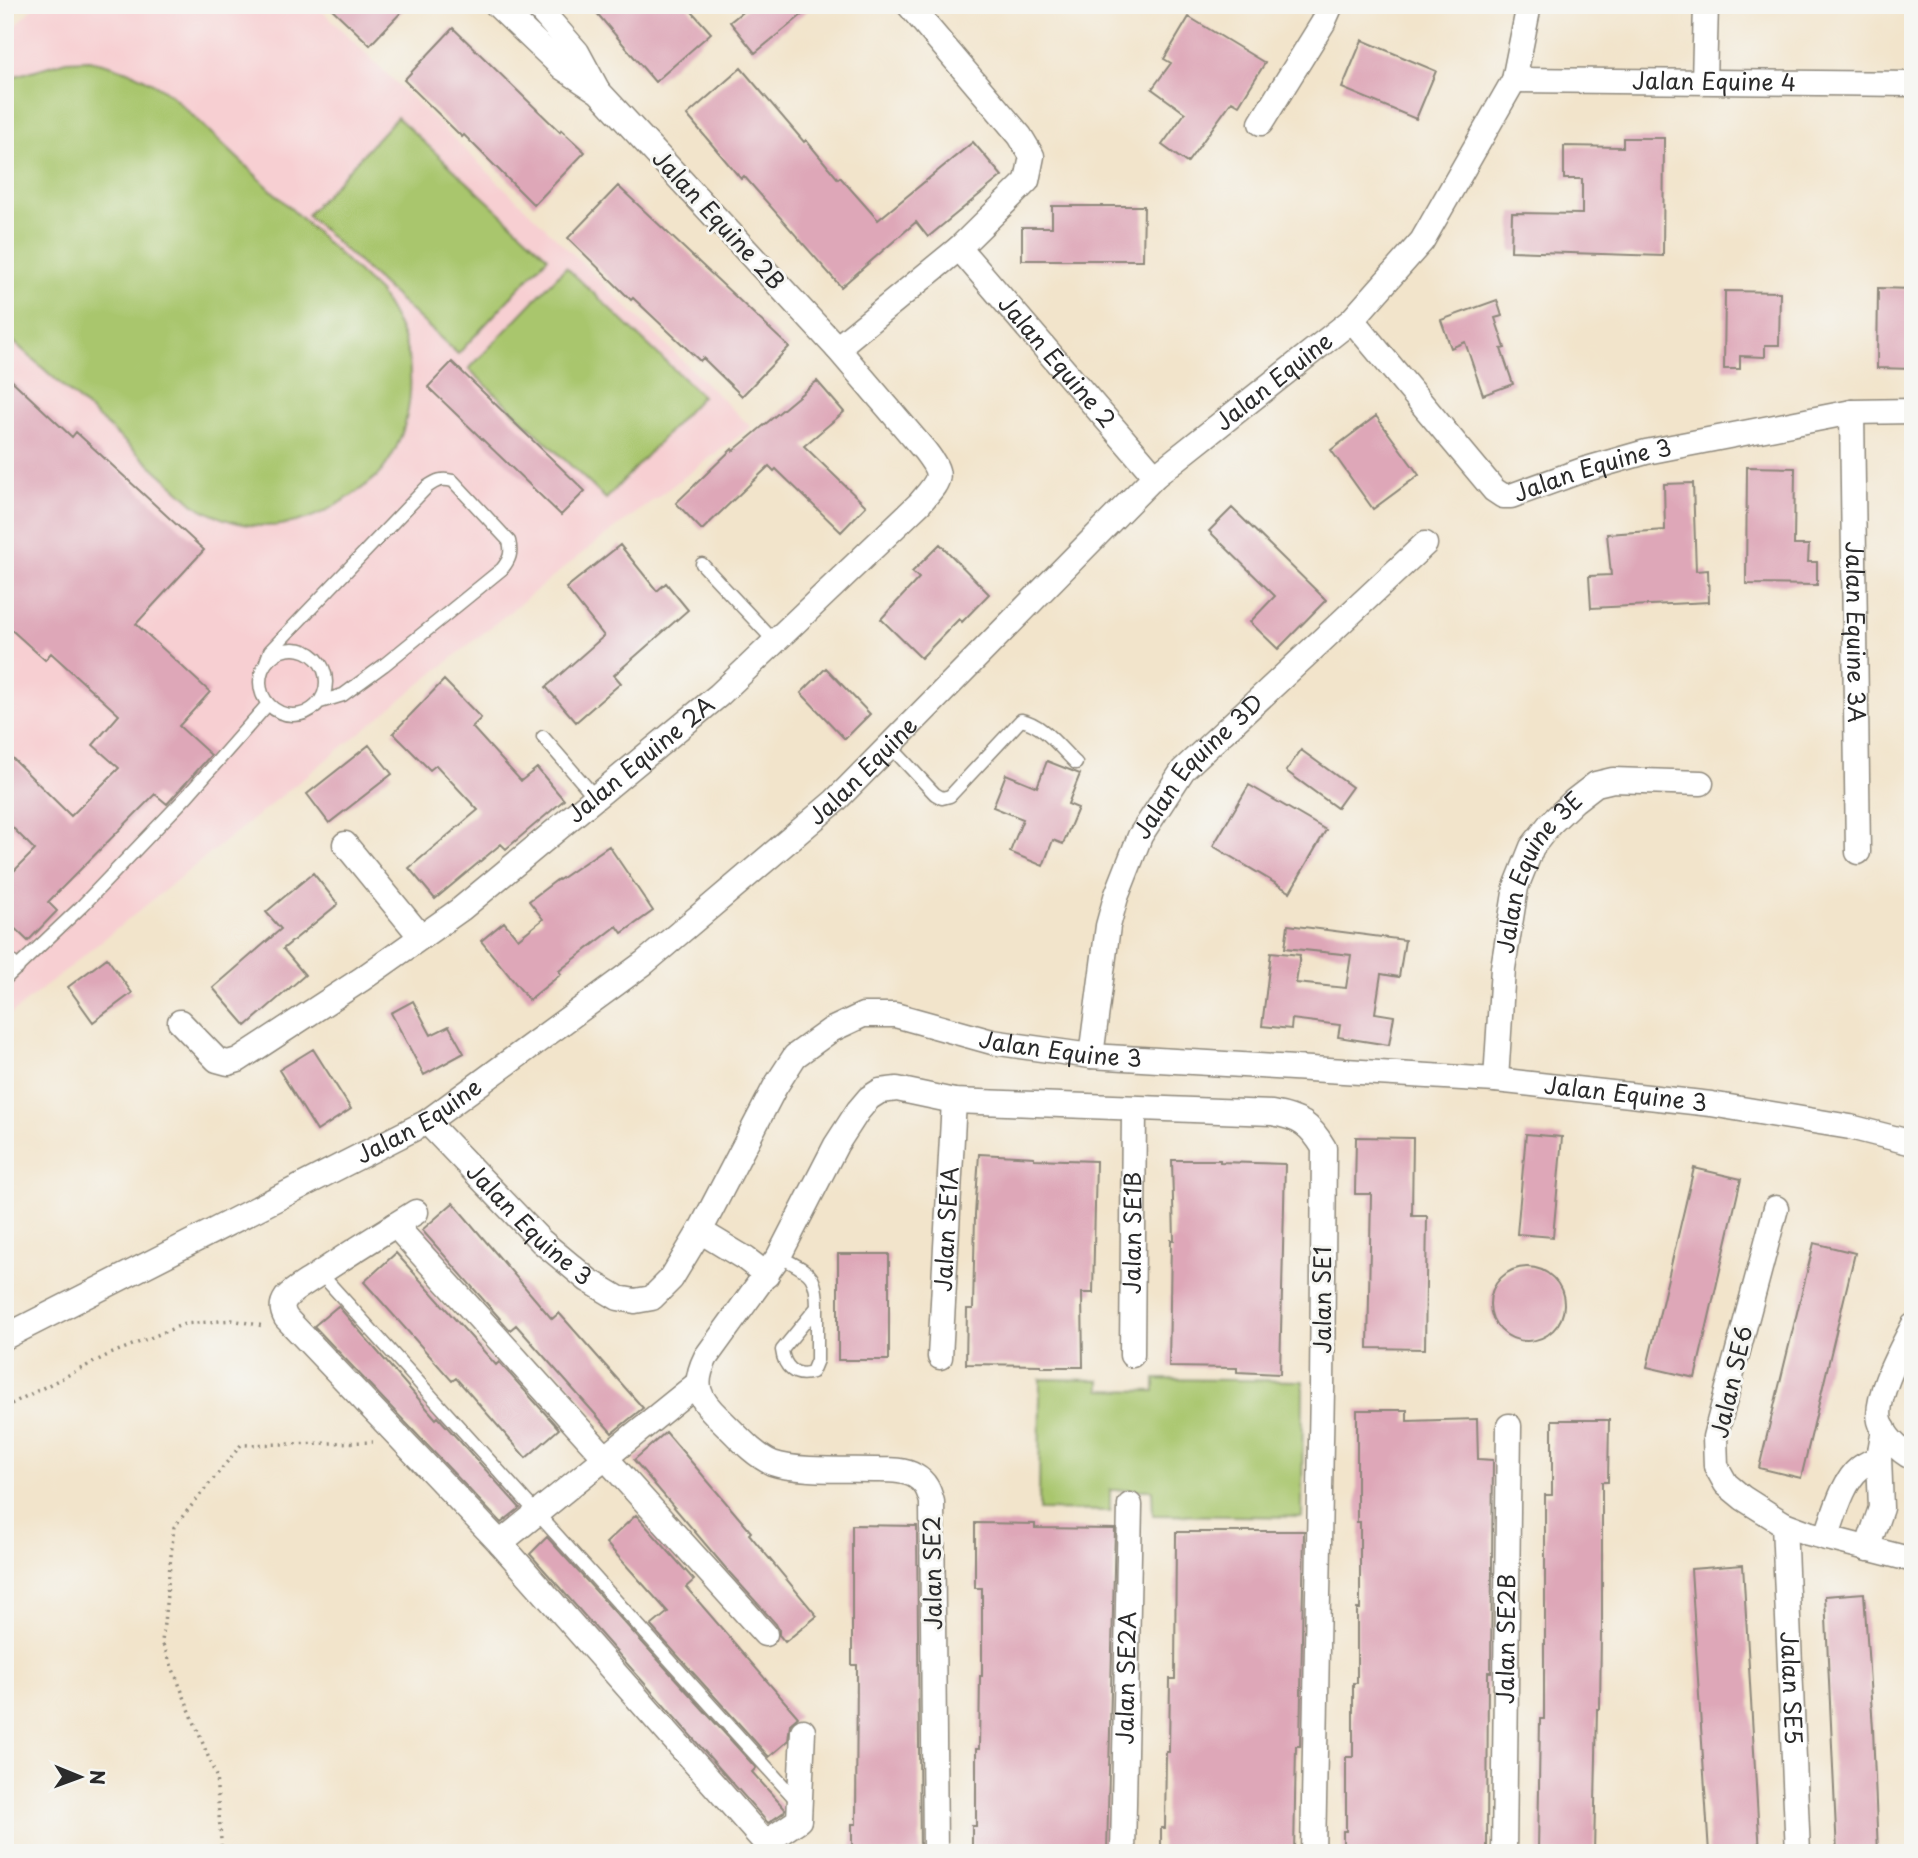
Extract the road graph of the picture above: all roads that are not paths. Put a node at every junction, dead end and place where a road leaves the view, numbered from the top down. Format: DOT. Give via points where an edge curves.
graph roads {
  1 [pos="497,5"];
  2 [pos="536,5"];
  3 [pos="909,5"];
  4 [pos="1331,5"];
  5 [pos="1529,5"];
  6 [pos="1706,5"];
  7 [pos="1514,80"];
  8 [pos="1704,81"];
  9 [pos="1913,84"];
  10 [pos="599,92"];
  11 [pos="1261,123"];
  12 [pos="959,248"];
  13 [pos="1352,320"];
  14 [pos="837,348"];
  15 [pos="1913,411"];
  16 [pos="1852,412"];
  17 [pos="1155,475"];
  18 [pos="1425,544"];
  19 [pos="702,564"];
  20 [pos="775,642"];
  21 [pos="266,662"];
  22 [pos="320,702"];
  23 [pos="268,704"];
  24 [pos="543,737"];
  25 [pos="890,746"];
  26 [pos="1076,763"];
  27 [pos="1701,783"];
  28 [pos="595,797"];
  29 [pos="345,844"];
  30 [pos="1858,852"];
  31 [pos="421,937"];
  32 [pos="5,955"];
  33 [pos="18,968"];
  34 [pos="5,979"];
  35 [pos="180,1021"];
  36 [pos="1091,1056"];
  37 [pos="1496,1080"];
  38 [pos="946,1100"];
  39 [pos="1134,1109"];
  40 [pos="427,1122"];
  41 [pos="1913,1143"];
  42 [pos="1776,1208"];
  43 [pos="416,1212"];
  44 [pos="395,1225"];
  45 [pos="700,1231"];
  46 [pos="773,1265"];
  47 [pos="320,1273"];
  48 [pos="817,1307"];
  49 [pos="1913,1326"];
  50 [pos="5,1337"];
  51 [pos="1132,1355"];
  52 [pos="940,1357"];
  53 [pos="698,1383"];
  54 [pos="1509,1426"];
  55 [pos="1884,1429"];
  56 [pos="1879,1457"];
  57 [pos="605,1458"];
  58 [pos="1913,1458"];
  59 [pos="1130,1505"];
  60 [pos="537,1513"];
  61 [pos="1784,1524"];
  62 [pos="1826,1538"];
  63 [pos="500,1543"];
  64 [pos="1867,1549"];
  65 [pos="1913,1560"];
  66 [pos="765,1633"];
  67 [pos="803,1731"];
  68 [pos="801,1805"];
  69 [pos="935,1853"];
  70 [pos="1123,1853"];
  71 [pos="1312,1853"];
  72 [pos="1504,1853"];
  73 [pos="1798,1853"];
  1 -- 10 [label="street, Jalan Equine 2B" via="563,68"];
  2 -- 10 [label="street, Jalan Equine 2B" via="578,52"];
  3 -- 12 [label="street" via="1032,156 1027,181"];
  4 -- 11 [label="street"];
  5 -- 7 [label="street, Jalan Equine"];
  6 -- 8 [label="street"];
  7 -- 8 [label="street, Jalan Equine 4"];
  7 -- 13 [label="street, Jalan Equine" via="1422,241"];
  8 -- 9 [label="street, Jalan Equine 4"];
  10 -- 14 [label="street, Jalan Equine 2B"];
  12 -- 14 [label="street"];
  12 -- 17 [label="street, Jalan Equine 2"];
  13 -- 16 [label="street, Jalan Equine 3" via="1503,496 1646,452"];
  13 -- 17 [label="street, Jalan Equine"];
  14 -- 20 [label="street, Jalan Equine 2A" via="937,465 938,477 920,503"];
  15 -- 16 [label="street, Jalan Equine 3"];
  16 -- 30 [label="street, Jalan Equine 3A"];
  17 -- 25 [label="street, Jalan Equine"];
  18 -- 36 [label="street, Jalan Equine 3D" via="1183,770 1140,836 1116,897"];
  19 -- 20 [label="lane"];
  20 -- 28 [label="street, Jalan Equine 2A" via="719,695"];
  21 -- 22 [label="lane" via="288,648 313,654 326,677"];
  21 -- 22 [label="lane" via="270,651 427,487 443,478 453,481 509,541 510,559 384,665 343,695"];
  21 -- 23 [label="lane" via="259,687"];
  22 -- 23 [label="lane" via="298,715 284,715"];
  23 -- 33 [label="lane" via="187,796"];
  24 -- 28 [label="lane"];
  25 -- 26 [label="lane" via="942,797 950,796 1021,720 1043,731"];
  25 -- 40 [label="street, Jalan Equine" via="835,802 644,963"];
  27 -- 37 [label="street, Jalan Equine 3E" via="1613,780 1596,784 1550,824 1532,847 1516,887 1503,968"];
  28 -- 31 [label="street, Jalan Equine 2A"];
  29 -- 31 [label="street"];
  31 -- 35 [label="street, Jalan Equine 2A" via="238,1060 217,1060"];
  32 -- 33 [label="lane"];
  33 -- 34 [label="lane"];
  36 -- 37 [label="street, Jalan Equine 3"];
  36 -- 45 [label="street, Jalan Equine 3" via="992,1042 895,1015 863,1015 831,1030 795,1056"];
  37 -- 41 [label="street, Jalan Equine 3" via="1711,1104 1850,1127"];
  38 -- 39 [label="street, Jalan SE1"];
  38 -- 46 [label="street, Jalan SE1" via="897,1089 869,1098 836,1145"];
  38 -- 52 [label="street, Jalan SE1A"];
  39 -- 51 [label="street, Jalan SE1B"];
  39 -- 71 [label="street, Jalan SE1" via="1294,1117 1313,1130 1324,1148"];
  40 -- 45 [label="street, Jalan Equine 3" via="541,1241 618,1298 652,1298 671,1279"];
  40 -- 50 [label="street, Jalan Equine"];
  42 -- 61 [label="street, Jalan SE6" via="1715,1437 1716,1466 1726,1484"];
  43 -- 44 [label="street"];
  44 -- 47 [label="street"];
  44 -- 57 [label="street"];
  45 -- 46 [label="street" via="746,1259"];
  46 -- 48 [label="lane" via="811,1275"];
  46 -- 53 [label="street" via="706,1357"];
  47 -- 60 [label="lane"];
  47 -- 63 [label="street" via="285,1300 286,1318"];
  48 -- 48 [label="lane" via="782,1350 787,1367 801,1374 812,1372 817,1360"];
  49 -- 55 [label="street" via="1888,1377 1881,1403"];
  53 -- 57 [label="street"];
  53 -- 69 [label="street, Jalan SE2" via="707,1407 770,1462 794,1468 898,1471 915,1476 928,1487 933,1540"];
  54 -- 72 [label="street, Jalan SE2B"];
  55 -- 56 [label="street"];
  55 -- 58 [label="street" via="1894,1444"];
  56 -- 62 [label="street" via="1852,1478"];
  56 -- 64 [label="street" via="1881,1508"];
  57 -- 60 [label="street"];
  57 -- 66 [label="street"];
  59 -- 70 [label="street, Jalan SE2A"];
  60 -- 63 [label="street"];
  60 -- 68 [label="lane"];
  61 -- 62 [label="street, Jalan SE6"];
  61 -- 73 [label="street, Jalan SE5"];
  62 -- 64 [label="street, Jalan SE6"];
  63 -- 68 [label="street" via="759,1837 771,1839 796,1823"];
  64 -- 65 [label="street, Jalan SE6"];
  67 -- 68 [label="street"];
}
